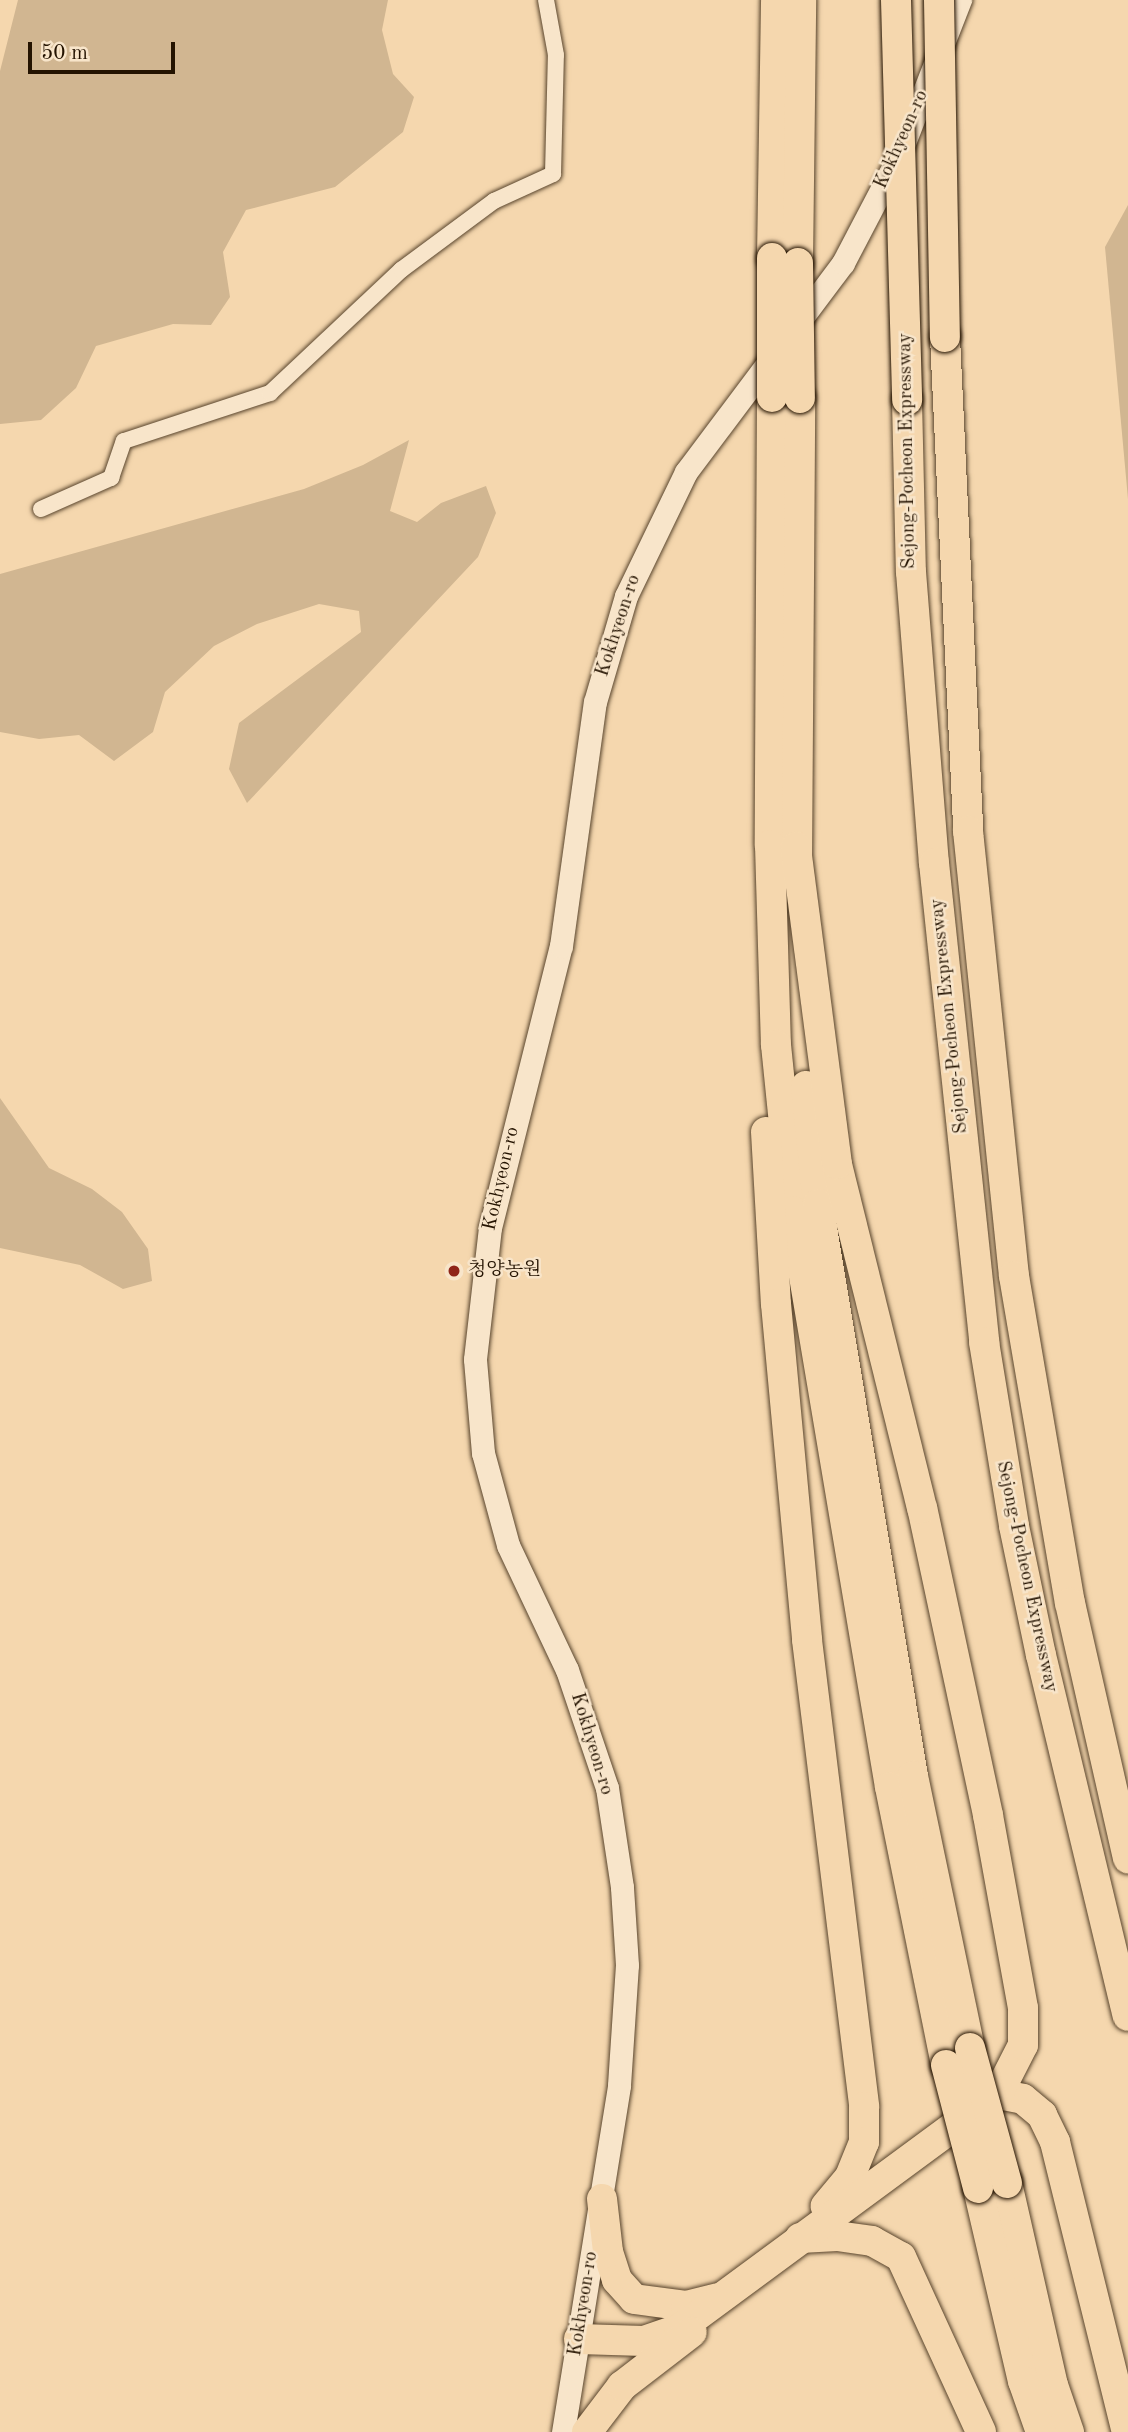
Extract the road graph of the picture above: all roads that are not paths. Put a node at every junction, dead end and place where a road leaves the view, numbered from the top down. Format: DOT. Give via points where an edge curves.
graph roads {
  1 [pos="546,0"];
  2 [pos="776,0"];
  3 [pos="800,0"];
  4 [pos="896,0"];
  5 [pos="939,0"];
  6 [pos="960,0"];
  7 [pos="785,261"];
  8 [pos="41,509"];
  9 [pos="783,846"];
  10 [pos="1128,1859"];
  11 [pos="1128,2016"];
  12 [pos="998,2094"];
  13 [pos="993,2185"];
  14 [pos="602,2199"];
  15 [pos="800,2238"];
  16 [pos="727,2295"];
  17 [pos="579,2339"];
  18 [pos="563,2432"];
  19 [pos="587,2432"];
  20 [pos="981,2432"];
  21 [pos="1041,2432"];
  22 [pos="1069,2432"];
  23 [pos="1127,2432"];
  1 -- 8 [label="street" via="556,55 553,174 494,201 411,262 270,393 124,441 111,478"];
  2 -- 7 [label="highway"];
  3 -- 7 [label="highway"];
  4 -- 11 [label="highway, Sejong-Pocheon Expressway, bridge" via="911,572 934,863 984,1342 1038,1642"];
  5 -- 10 [label="highway, Sejong-Pocheon Expressway, bridge" via="946,337 968,831 1009,1236 1042,1455"];
  6 -- 14 [label="main road, Kokhyeon-ro" via="898,158 843,263 686,472 626,596 595,702 561,946 490,1228 475,1359 483,1453 508,1545 592,1735 607,1788 622,1886 625,2028"];
  7 -- 9 [label="highway, bridge"];
  9 -- 12 [label="highway" via="837,1164 922,1508 988,1815 1023,2008 1023,2045"];
  9 -- 13 [label="highway, bridge" via="818,1204 958,2057"];
  9 -- 15 [label="highway" via="761,1048 776,1304 807,1640 864,2119 864,2142 850,2177"];
  12 -- 15 [label="highway"];
  12 -- 23 [label="highway" via="1023,2099 1042,2115 1055,2142"];
  13 -- 21 [label="highway" via="1023,2381"];
  13 -- 22 [label="highway"];
  14 -- 16 [label="highway" via="608,2252 617,2280 634,2299 686,2306"];
  14 -- 17 [label="main road, Kokhyeon-ro"];
  15 -- 16 [label="highway"];
  15 -- 20 [label="highway" via="838,2236 872,2241 901,2257"];
  16 -- 17 [label="highway" via="679,2329 644,2341"];
  16 -- 19 [label="highway" via="683,2342 622,2386"];
  17 -- 18 [label="main road, Kokhyeon-ro"];
}
